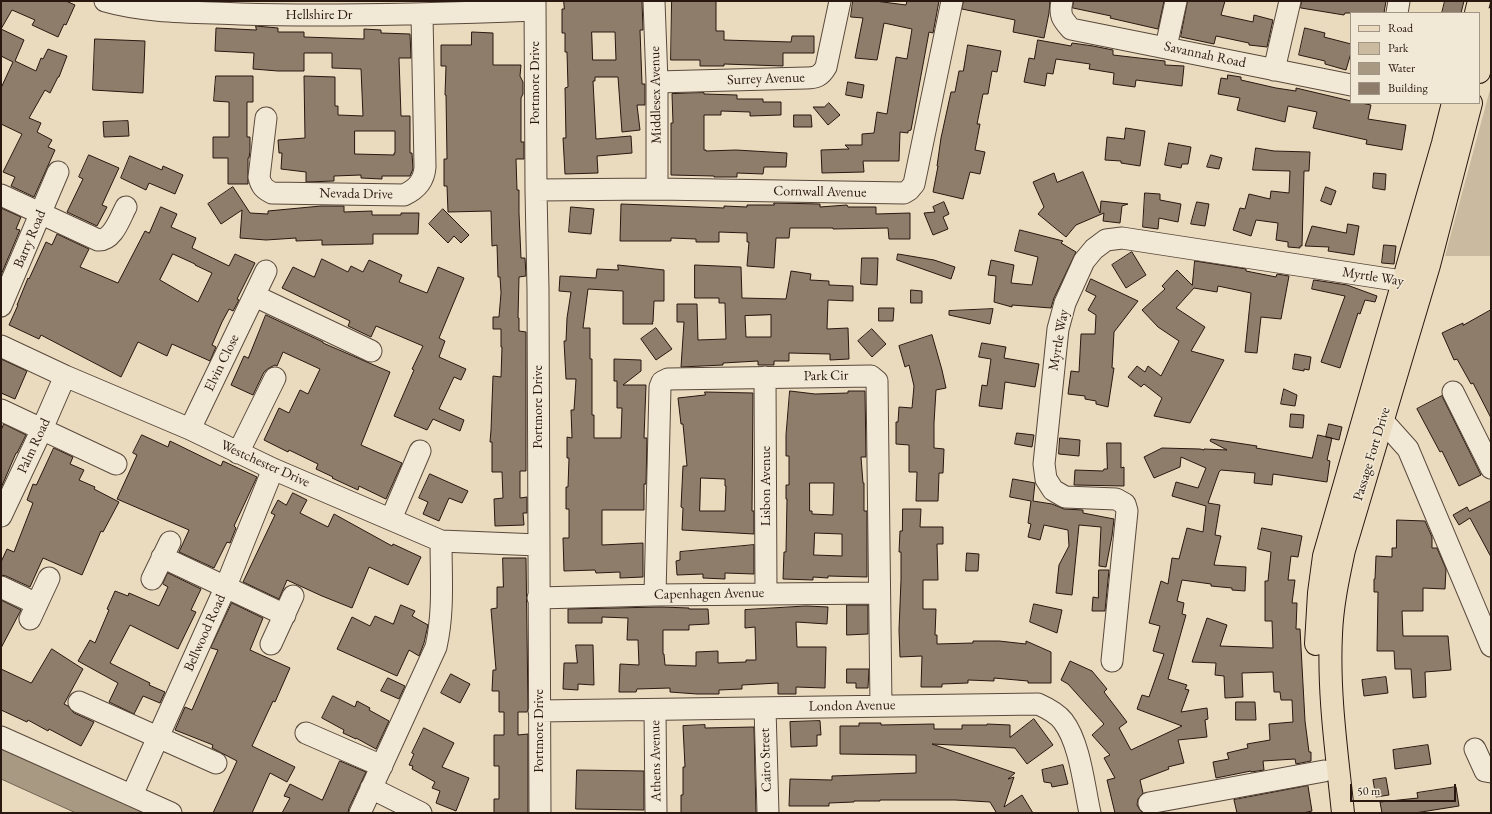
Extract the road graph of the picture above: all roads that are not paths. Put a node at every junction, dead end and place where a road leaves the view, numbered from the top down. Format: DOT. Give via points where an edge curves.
graph roads {
  1 [pos="105,1"];
  2 [pos="654,1"];
  3 [pos="840,1"];
  4 [pos="952,1"];
  5 [pos="1176,1"];
  6 [pos="1290,1"];
  7 [pos="1399,1"];
  8 [pos="1479,1"];
  9 [pos="535,5"];
  10 [pos="279,8"];
  11 [pos="1062,10"];
  12 [pos="1397,12"];
  13 [pos="1476,12"];
  14 [pos="422,14"];
  15 [pos="1491,19"];
  16 [pos="1166,47"];
  17 [pos="1480,68"];
  18 [pos="1274,70"];
  19 [pos="657,82"];
  20 [pos="1350,85"];
  21 [pos="1453,104"];
  22 [pos="1471,104"];
  23 [pos="266,118"];
  24 [pos="58,172"];
  25 [pos="657,189"];
  26 [pos="536,190"];
  27 [pos="1,195"];
  28 [pos="126,207"];
  29 [pos="41,214"];
  30 [pos="266,271"];
  31 [pos="1413,283"];
  32 [pos="255,296"];
  33 [pos="1,306"];
  34 [pos="1,346"];
  35 [pos="371,351"];
  36 [pos="65,376"];
  37 [pos="765,377"];
  38 [pos="275,378"];
  39 [pos="1453,392"];
  40 [pos="1,410"];
  41 [pos="1382,420"];
  42 [pos="190,429"];
  43 [pos="42,430"];
  44 [pos="420,451"];
  45 [pos="238,453"];
  46 [pos="116,464"];
  47 [pos="1491,468"];
  48 [pos="273,469"];
  49 [pos="1,516"];
  50 [pos="392,519"];
  51 [pos="441,540"];
  52 [pos="538,545"];
  53 [pos="49,578"];
  54 [pos="152,579"];
  55 [pos="226,586"];
  56 [pos="1,587"];
  57 [pos="879,593"];
  58 [pos="766,594"];
  59 [pos="655,595"];
  60 [pos="293,596"];
  61 [pos="538,598"];
  62 [pos="284,615"];
  63 [pos="271,644"];
  64 [pos="1491,646"];
  65 [pos="1112,661"];
  66 [pos="79,702"];
  67 [pos="881,706"];
  68 [pos="764,708"];
  69 [pos="655,710"];
  70 [pos="539,711"];
  71 [pos="306,733"];
  72 [pos="1,737"];
  73 [pos="158,738"];
  74 [pos="1475,749"];
  75 [pos="216,764"];
  76 [pos="382,766"];
  77 [pos="1324,771"];
  78 [pos="1491,772"];
  79 [pos="372,788"];
  80 [pos="132,795"];
  81 [pos="1149,803"];
  82 [pos="171,813"];
  83 [pos="360,813"];
  84 [pos="421,813"];
  85 [pos="540,813"];
  86 [pos="656,813"];
  87 [pos="768,813"];
  88 [pos="1090,813"];
  89 [pos="1328,813"];
  90 [pos="1343,813"];
  1 -- 10 [label="street, Hellshire Dr" via="124,7 193,12"];
  2 -- 19 [label="street, Middlesex Avenue"];
  3 -- 19 [label="street, Surrey Avenue" via="828,60 818,77"];
  4 -- 25 [label="street, Cornwall Avenue" via="914,184 909,190 897,193"];
  5 -- 16 [label="street"];
  6 -- 18 [label="street"];
  7 -- 12 [label="street"];
  8 -- 13 [label="main road"];
  9 -- 14 [label="street, Hellshire Dr"];
  9 -- 26 [label="street, Portmore Drive"];
  10 -- 14 [label="street, Hellshire Dr"];
  11 -- 16 [label="street, Savannah Road" via="1071,29"];
  14 -- 23 [label="street, Nevada Drive" via="425,175 413,191 404,195 272,193 260,184 259,177"];
  15 -- 17 [label="main road"];
  16 -- 18 [label="street, Savannah Road"];
  18 -- 20 [label="street, Savannah Road"];
  19 -- 25 [label="street, Middlesex Avenue"];
  21 -- 31 [label="main road, Passage Fort Drive"];
  22 -- 31 [label="main road, Passage Fort Drive"];
  24 -- 29 [label="street, Barry Road"];
  25 -- 26 [label="street, Cornwall Avenue"];
  26 -- 52 [label="street, Portmore Drive"];
  27 -- 29 [label="street"];
  28 -- 29 [label="street" via="109,237 102,240 94,240"];
  29 -- 33 [label="street, Barry Road"];
  30 -- 32 [label="street, Elvin Close"];
  31 -- 41 [label="main road, Passage Fort Drive"];
  31 -- 65 [label="street, Myrtle Way" via="1122,238 1106,240 1094,248 1084,262 1065,303 1058,329 1044,464 1046,479 1053,490 1065,497 1116,499 1125,504 1127,511"];
  31 -- 77 [label="main road, Passage Fort Drive" via="1324,556 1316,633"];
  32 -- 35 [label="street"];
  32 -- 42 [label="street, Elvin Close"];
  34 -- 36 [label="street, Westchester Drive"];
  36 -- 42 [label="street, Westchester Drive"];
  36 -- 43 [label="street, Palm Road"];
  37 -- 57 [label="street, Park Cir" via="871,376 877,381"];
  37 -- 58 [label="street, Lisbon Avenue"];
  37 -- 59 [label="street, Park Cir" via="668,379 662,382"];
  38 -- 45 [label="street"];
  39 -- 47 [label="street"];
  40 -- 43 [label="street"];
  41 -- 64 [label="street" via="1408,449"];
  41 -- 90 [label="main road, Passage Fort Drive" via="1344,550 1336,584 1331,634 1334,730"];
  42 -- 45 [label="street, Westchester Drive"];
  43 -- 46 [label="street"];
  43 -- 49 [label="street, Palm Road"];
  44 -- 50 [label="street"];
  45 -- 48 [label="street, Westchester Drive"];
  48 -- 50 [label="street, Westchester Drive"];
  48 -- 55 [label="street, Bellwood Road"];
  50 -- 51 [label="street, Westchester Drive"];
  51 -- 52 [label="street, Westchester Drive"];
  51 -- 76 [label="street" via="440,632 436,647"];
  52 -- 61 [label="street, Portmore Drive"];
  53 -- 56 [label="street" via="33,611"];
  54 -- 55 [label="street" via="166,550"];
  55 -- 62 [label="street"];
  55 -- 73 [label="street, Bellwood Road"];
  57 -- 58 [label="street, Capenhagen Avenue"];
  57 -- 67 [label="street, Park Cir"];
  58 -- 59 [label="street, Capenhagen Avenue"];
  59 -- 61 [label="street, Capenhagen Avenue"];
  60 -- 62 [label="street"];
  61 -- 70 [label="street, Portmore Drive"];
  62 -- 63 [label="street"];
  66 -- 73 [label="street"];
  67 -- 68 [label="street, London Avenue"];
  67 -- 88 [label="street, London Avenue" via="1038,704 1049,708 1063,721 1075,742"];
  68 -- 69 [label="street, London Avenue"];
  68 -- 87 [label="street, Cairo Street"];
  69 -- 70 [label="street, London Avenue"];
  69 -- 86 [label="street, Athens Avenue"];
  70 -- 85 [label="street, Portmore Drive"];
  71 -- 76 [label="street"];
  72 -- 80 [label="street"];
  73 -- 75 [label="street"];
  73 -- 80 [label="street, Bellwood Road"];
  74 -- 78 [label="street" via="1485,772"];
  76 -- 79 [label="street"];
  77 -- 81 [label="street"];
  77 -- 89 [label="main road, Passage Fort Drive"];
  79 -- 83 [label="street"];
  79 -- 84 [label="street"];
  80 -- 82 [label="street"];
}
